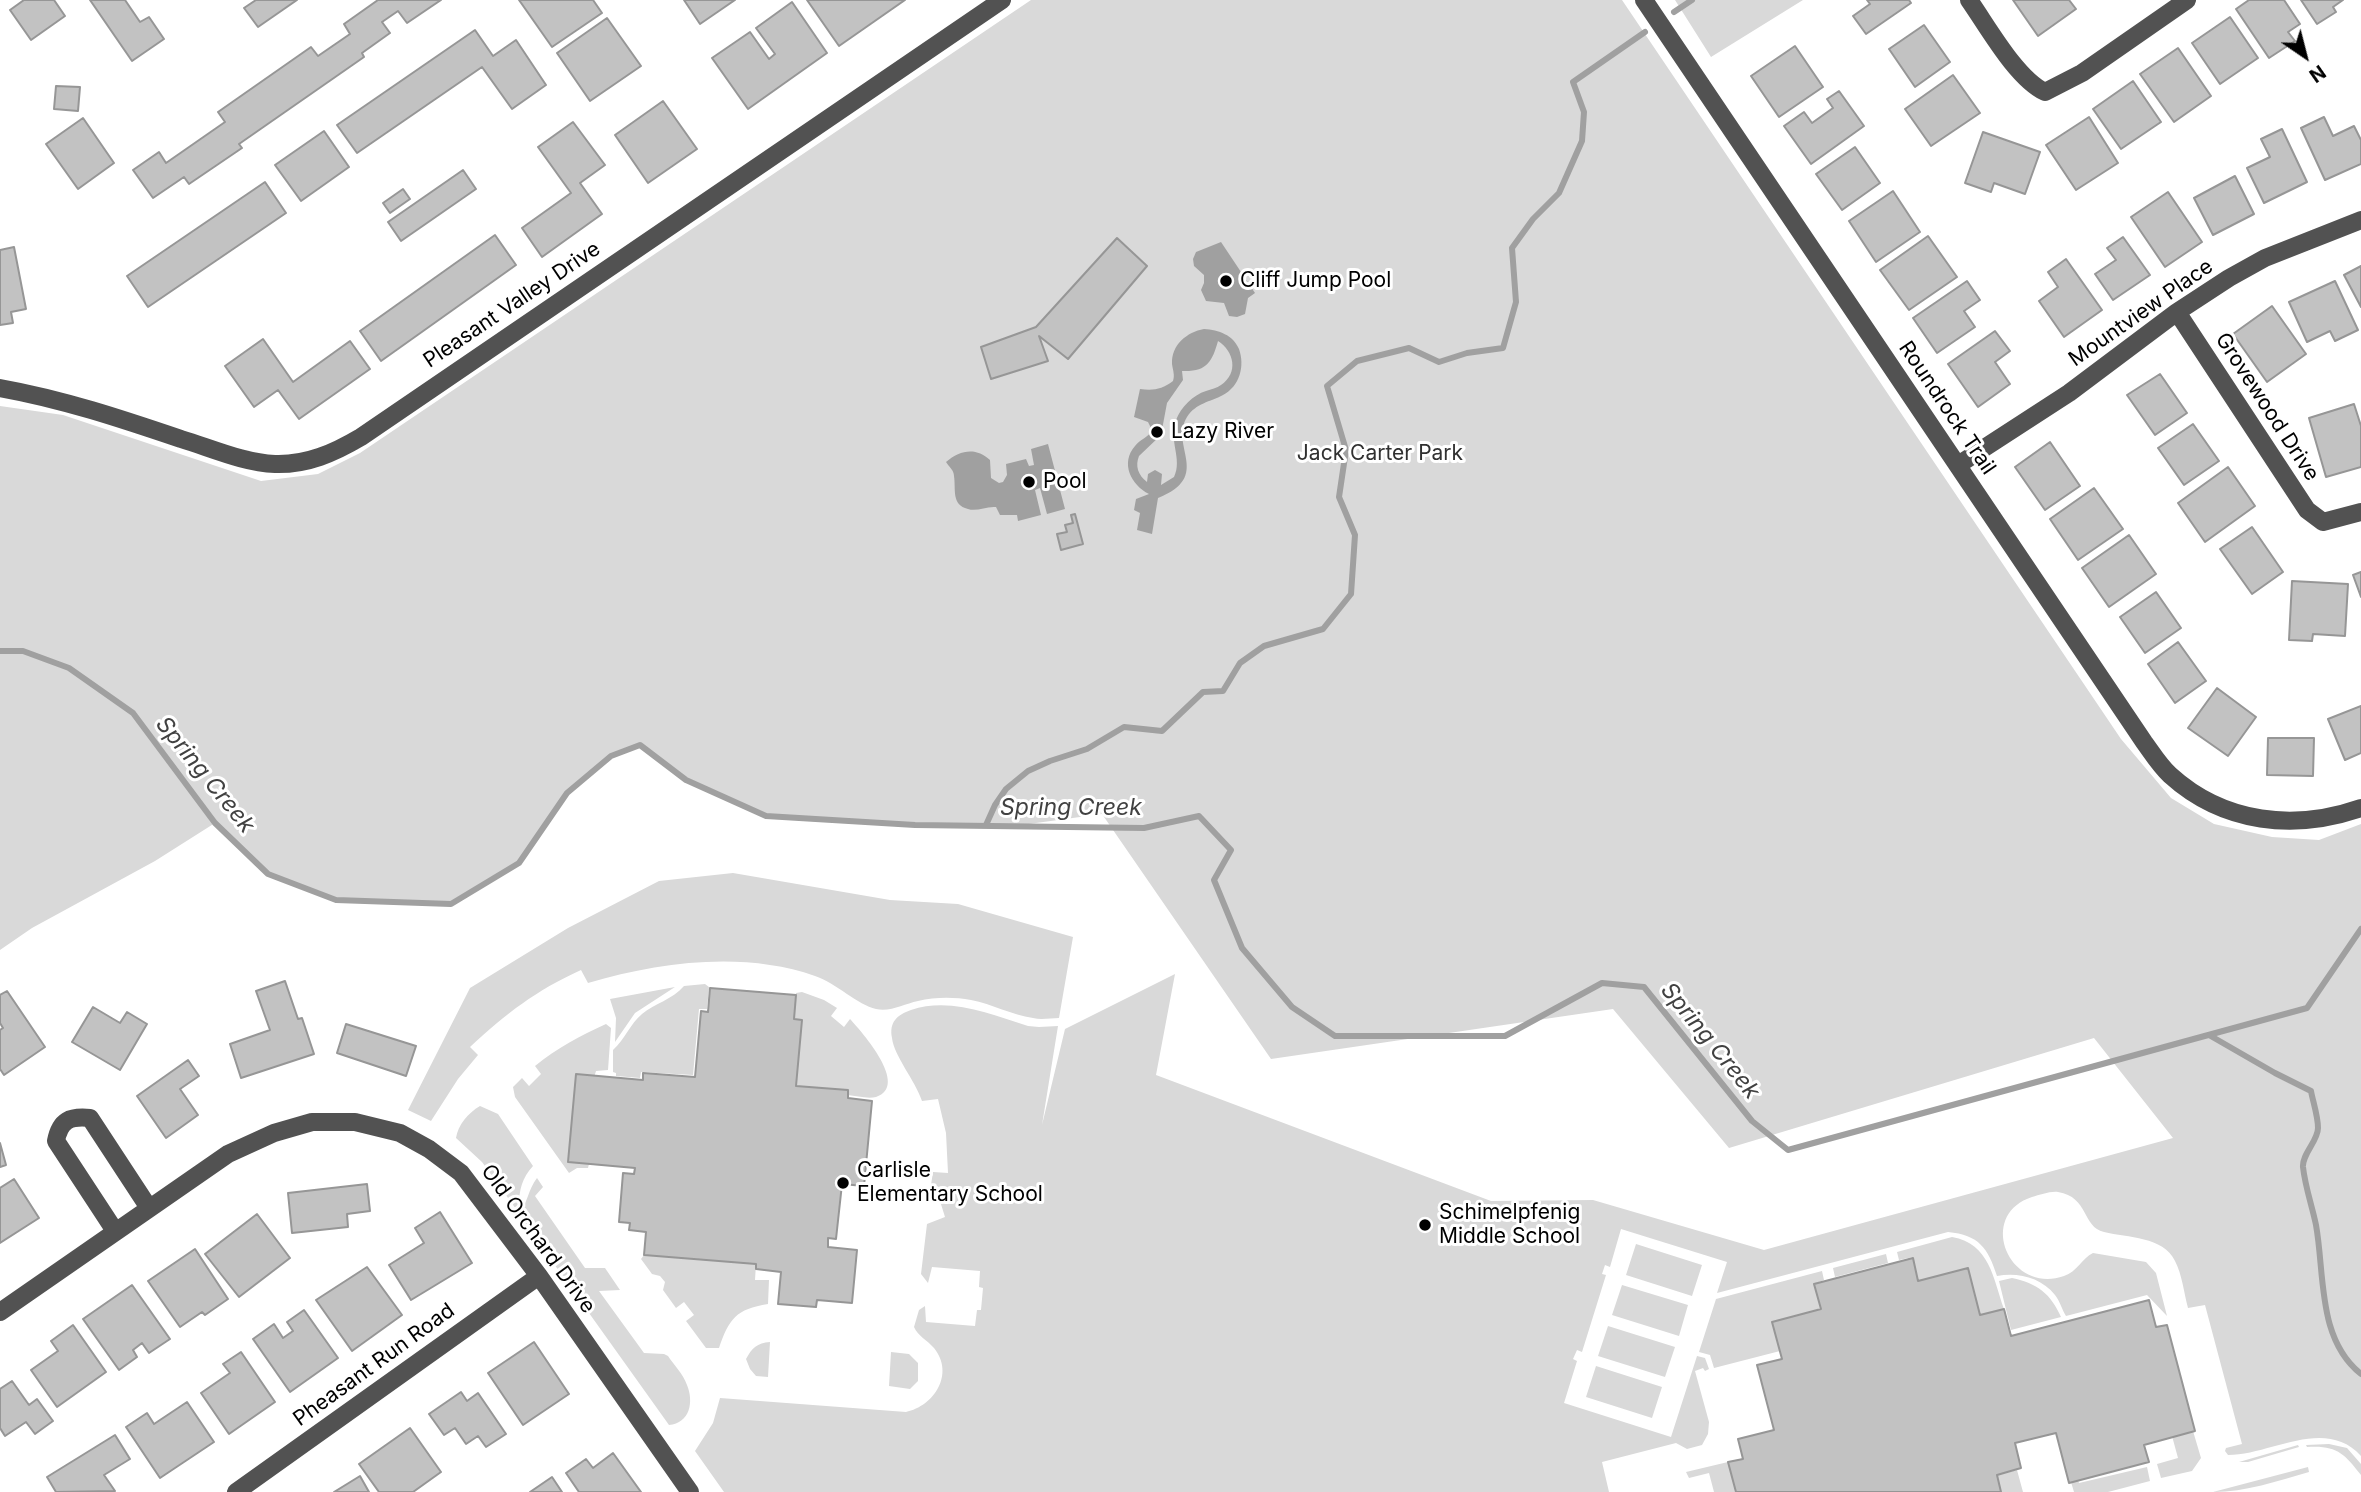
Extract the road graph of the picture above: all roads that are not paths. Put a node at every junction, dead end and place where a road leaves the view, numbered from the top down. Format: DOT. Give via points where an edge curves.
graph roads {
  1 [pos="1002,0"];
  2 [pos="1644,0"];
  3 [pos="1969,0"];
  4 [pos="2187,0"];
  5 [pos="2361,220"];
  6 [pos="2177,312"];
  7 [pos="0,388"];
  8 [pos="1958,465"];
  9 [pos="2361,512"];
  10 [pos="2361,807"];
  11 [pos="149,1208"];
  12 [pos="115,1231"];
  13 [pos="539,1276"];
  14 [pos="0,1312"];
  15 [pos="236,1492"];
  16 [pos="690,1492"];
  1 -- 7 [label="street, Pleasant Valley Drive" via="331,454 274,464 37,394"];
  2 -- 8 [label="street, Roundrock Trail"];
  3 -- 4 [label="street" via="2020,72 2045,92 2082,73"];
  5 -- 6 [label="street, Mountview Place" via="2265,258"];
  6 -- 8 [label="street, Mountview Place" via="2069,393"];
  6 -- 9 [label="street, Grovewood Drive" via="2307,510 2323,522"];
  8 -- 10 [label="street, Roundrock Trail" via="2169,774 2216,805 2277,822 2338,816"];
  11 -- 12 [label="street, Old Orchard Drive"];
  11 -- 12 [label="street" via="90,1118 65,1120 55,1140"];
  11 -- 13 [label="street, Old Orchard Drive" via="228,1154 274,1133 312,1122 355,1122 400,1133 461,1173"];
  12 -- 14 [label="street, Old Orchard Drive"];
  13 -- 15 [label="street, Pheasant Run Road"];
  13 -- 16 [label="street, Old Orchard Drive"];
}
